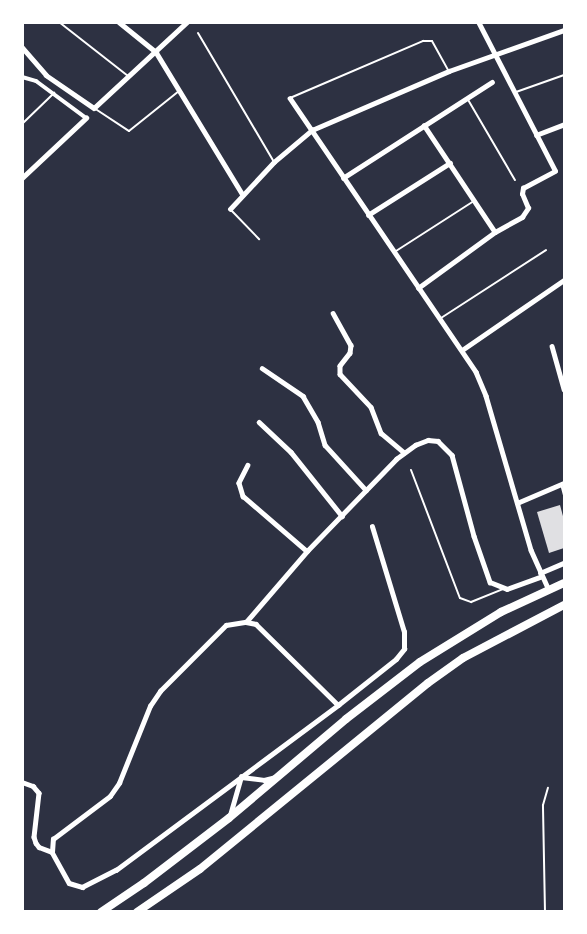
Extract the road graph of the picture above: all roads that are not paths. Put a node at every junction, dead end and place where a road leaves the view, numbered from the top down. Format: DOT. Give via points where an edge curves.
graph roads {
  1 [pos="59,22"];
  2 [pos="120,22"];
  3 [pos="187,22"];
  4 [pos="478,22"];
  5 [pos="564,30"];
  6 [pos="198,33"];
  7 [pos="22,47"];
  8 [pos="156,52"];
  9 [pos="494,55"];
  10 [pos="449,71"];
  11 [pos="564,75"];
  12 [pos="22,77"];
  13 [pos="128,77"];
  14 [pos="492,82"];
  15 [pos="180,90"];
  16 [pos="54,93"];
  17 [pos="513,94"];
  18 [pos="290,98"];
  19 [pos="466,98"];
  20 [pos="94,108"];
  21 [pos="86,118"];
  22 [pos="22,124"];
  23 [pos="564,124"];
  24 [pos="424,125"];
  25 [pos="312,130"];
  26 [pos="536,135"];
  27 [pos="274,162"];
  28 [pos="450,164"];
  29 [pos="22,178"];
  30 [pos="343,178"];
  31 [pos="515,180"];
  32 [pos="243,195"];
  33 [pos="474,201"];
  34 [pos="230,209"];
  35 [pos="368,215"];
  36 [pos="495,232"];
  37 [pos="259,239"];
  38 [pos="546,250"];
  39 [pos="393,253"];
  40 [pos="564,280"];
  41 [pos="418,288"];
  42 [pos="333,313"];
  43 [pos="439,319"];
  44 [pos="552,346"];
  45 [pos="462,350"];
  46 [pos="262,368"];
  47 [pos="564,389"];
  48 [pos="259,422"];
  49 [pos="404,452"];
  50 [pos="249,465"];
  51 [pos="411,470"];
  52 [pos="563,484"];
  53 [pos="366,490"];
  54 [pos="564,495"];
  55 [pos="517,502"];
  56 [pos="342,516"];
  57 [pos="372,527"];
  58 [pos="307,551"];
  59 [pos="564,563"];
  60 [pos="541,574"];
  61 [pos="564,583"];
  62 [pos="504,589"];
  63 [pos="549,590"];
  64 [pos="564,605"];
  65 [pos="246,622"];
  66 [pos="338,705"];
  67 [pos="278,776"];
  68 [pos="241,777"];
  69 [pos="22,782"];
  70 [pos="549,788"];
  71 [pos="229,818"];
  72 [pos="52,852"];
  73 [pos="101,912"];
  74 [pos="137,912"];
  75 [pos="545,912"];
  1 -- 13 [label="lane"];
  2 -- 8 [label="street"];
  3 -- 8 [label="street"];
  4 -- 9 [label="street"];
  5 -- 9 [label="street"];
  6 -- 27 [label="lane"];
  7 -- 20 [label="street" via="46,75"];
  8 -- 13 [label="street"];
  8 -- 15 [label="street"];
  9 -- 10 [label="street"];
  9 -- 17 [label="street"];
  10 -- 18 [label="lane" via="432,41 423,41"];
  10 -- 25 [label="street"];
  11 -- 17 [label="lane"];
  12 -- 16 [label="street"];
  13 -- 20 [label="street"];
  14 -- 19 [label="street"];
  15 -- 20 [label="lane" via="130,130"];
  15 -- 32 [label="street"];
  16 -- 21 [label="street"];
  16 -- 22 [label="lane"];
  17 -- 26 [label="street"];
  18 -- 25 [label="street"];
  19 -- 24 [label="street"];
  19 -- 31 [label="lane"];
  21 -- 29 [label="street"];
  23 -- 26 [label="street"];
  24 -- 28 [label="street"];
  24 -- 30 [label="street"];
  25 -- 27 [label="street"];
  25 -- 30 [label="street"];
  26 -- 36 [label="street" via="555,171 523,188 528,211"];
  27 -- 32 [label="street"];
  28 -- 33 [label="street"];
  28 -- 35 [label="street"];
  30 -- 35 [label="street"];
  32 -- 34 [label="street"];
  33 -- 36 [label="street"];
  33 -- 39 [label="lane"];
  34 -- 37 [label="lane"];
  35 -- 39 [label="street"];
  36 -- 41 [label="street"];
  38 -- 43 [label="lane"];
  39 -- 41 [label="street"];
  40 -- 45 [label="street"];
  41 -- 43 [label="street"];
  42 -- 49 [label="street" via="351,345 340,374 370,407 381,433"];
  43 -- 45 [label="street"];
  44 -- 47 [label="street"];
  45 -- 55 [label="street" via="482,384"];
  46 -- 53 [label="street" via="303,396 318,422 325,445"];
  48 -- 56 [label="street" via="291,452"];
  49 -- 53 [label="street"];
  49 -- 62 [label="street" via="428,440 446,446 456,466 486,575 496,587"];
  50 -- 58 [label="street" via="239,483 243,496"];
  51 -- 62 [label="lane" via="460,598 471,602"];
  52 -- 54 [label="lane"];
  52 -- 55 [label="street"];
  53 -- 56 [label="street"];
  55 -- 60 [label="street"];
  56 -- 58 [label="street"];
  57 -- 66 [label="street" via="404,632 404,649"];
  58 -- 65 [label="street"];
  59 -- 60 [label="street"];
  60 -- 62 [label="street"];
  60 -- 63 [label="street"];
  61 -- 63 [label="highway"];
  63 -- 67 [label="highway" via="501,612 420,662"];
  64 -- 74 [label="highway" via="463,658 415,692 200,869"];
  65 -- 66 [label="street" via="263,630"];
  65 -- 72 [label="street" via="226,625 160,691 141,721 119,783 110,796 53,839"];
  66 -- 68 [label="street"];
  67 -- 68 [label="street" via="264,780"];
  67 -- 71 [label="highway"];
  68 -- 71 [label="street"];
  68 -- 72 [label="street" via="116,870 90,884 69,883"];
  69 -- 72 [label="street" via="37,788 34,837 39,847"];
  70 -- 75 [label="lane" via="543,804"];
  71 -- 73 [label="highway"];
}
